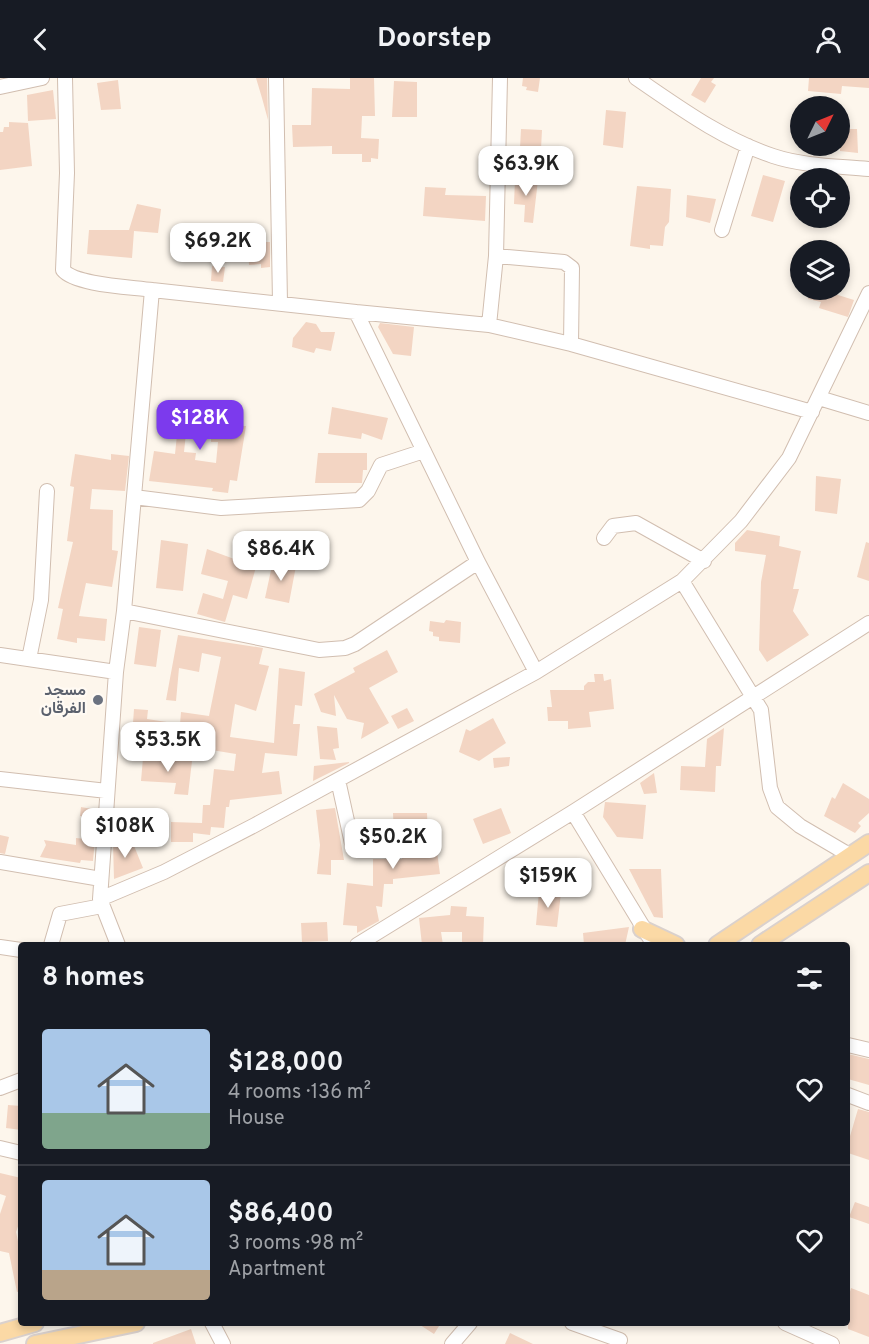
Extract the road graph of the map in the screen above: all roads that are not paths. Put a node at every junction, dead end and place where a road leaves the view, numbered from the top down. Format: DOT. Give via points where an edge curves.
graph roads {
  1 [pos="42,78"];
  2 [pos="65,78"];
  3 [pos="276,78"];
  4 [pos="500,78"];
  5 [pos="636,78"];
  6 [pos="0,87"];
  7 [pos="748,146"];
  8 [pos="869,169"];
  9 [pos="722,230"];
  10 [pos="496,256"];
  11 [pos="152,290"];
  12 [pos="869,293"];
  13 [pos="280,302"];
  14 [pos="356,312"];
  15 [pos="489,325"];
  16 [pos="571,344"];
  17 [pos="819,398"];
  18 [pos="812,412"];
  19 [pos="869,413"];
  20 [pos="424,451"];
  21 [pos="47,491"];
  22 [pos="134,496"];
  23 [pos="604,538"];
  24 [pos="704,561"];
  25 [pos="478,562"];
  26 [pos="682,581"];
  27 [pos="124,610"];
  28 [pos="869,623"];
  29 [pos="0,655"];
  30 [pos="28,659"];
  31 [pos="116,672"];
  32 [pos="536,672"];
  33 [pos="753,697"];
  34 [pos="0,779"];
  35 [pos="338,780"];
  36 [pos="107,791"];
  37 [pos="573,812"];
  38 [pos="869,843"];
  39 [pos="353,848"];
  40 [pos="851,856"];
  41 [pos="0,862"];
  42 [pos="869,873"];
  43 [pos="101,879"];
  44 [pos="101,902"];
  45 [pos="644,937"];
  46 [pos="52,942"];
  47 [pos="117,942"];
  48 [pos="362,942"];
  49 [pos="664,942"];
  50 [pos="722,942"];
  51 [pos="765,942"];
  52 [pos="0,946"];
  53 [pos="18,949"];
  54 [pos="850,1045"];
  55 [pos="869,1050"];
  56 [pos="18,1081"];
  57 [pos="0,1088"];
  58 [pos="850,1096"];
  59 [pos="869,1103"];
  60 [pos="0,1148"];
  61 [pos="18,1152"];
  62 [pos="24,1326"];
  63 [pos="122,1326"];
  64 [pos="213,1326"];
  65 [pos="467,1326"];
  66 [pos="580,1326"];
  67 [pos="792,1326"];
  68 [pos="0,1333"];
  69 [pos="620,1340"];
  70 [pos="35,1344"];
  71 [pos="222,1344"];
  72 [pos="452,1344"];
  73 [pos="832,1344"];
  1 -- 6 [label="street"];
  2 -- 11 [label="street" via="63,270 86,280"];
  3 -- 13 [label="street"];
  4 -- 10 [label="street"];
  5 -- 7 [label="street" via="700,122"];
  7 -- 8 [label="street" via="805,163"];
  7 -- 9 [label="street"];
  10 -- 15 [label="street"];
  10 -- 16 [label="street" via="564,262 572,268"];
  11 -- 13 [label="street"];
  11 -- 22 [label="street"];
  12 -- 17 [label="street"];
  13 -- 14 [label="street"];
  14 -- 15 [label="street"];
  14 -- 20 [label="street"];
  15 -- 16 [label="street"];
  16 -- 18 [label="street"];
  17 -- 18 [label="street"];
  17 -- 19 [label="street"];
  18 -- 24 [label="street" via="770,486"];
  20 -- 22 [label="street" via="381,465 359,500 221,508"];
  20 -- 25 [label="street"];
  21 -- 30 [label="street" via="41,600"];
  22 -- 27 [label="street"];
  23 -- 24 [label="street" via="613,526 636,524"];
  24 -- 26 [label="street"];
  25 -- 27 [label="street" via="371,635 345,648 319,650"];
  25 -- 32 [label="street"];
  26 -- 32 [label="street"];
  26 -- 33 [label="street"];
  27 -- 31 [label="street"];
  28 -- 33 [label="street"];
  29 -- 30 [label="street"];
  30 -- 31 [label="street"];
  31 -- 36 [label="street"];
  32 -- 35 [label="street"];
  33 -- 37 [label="street"];
  33 -- 40 [label="street" via="761,710 770,788 777,807 800,826"];
  34 -- 36 [label="street"];
  35 -- 39 [label="street"];
  35 -- 44 [label="street"];
  36 -- 43 [label="street"];
  37 -- 45 [label="street"];
  37 -- 48 [label="street"];
  38 -- 40 [label="main road"];
  40 -- 50 [label="main road"];
  41 -- 43 [label="street"];
  42 -- 51 [label="main road"];
  43 -- 44 [label="street"];
  44 -- 46 [label="street" via="60,914"];
  44 -- 47 [label="street"];
  45 -- 49 [label="main road"];
  52 -- 53 [label="street"];
  54 -- 55 [label="street"];
  56 -- 57 [label="street"];
  58 -- 59 [label="street"];
  60 -- 61 [label="street"];
  62 -- 68 [label="main road"];
  63 -- 70 [label="main road"];
  64 -- 71 [label="street"];
  65 -- 72 [label="street"];
  66 -- 69 [label="street"];
  67 -- 73 [label="street"];
}
